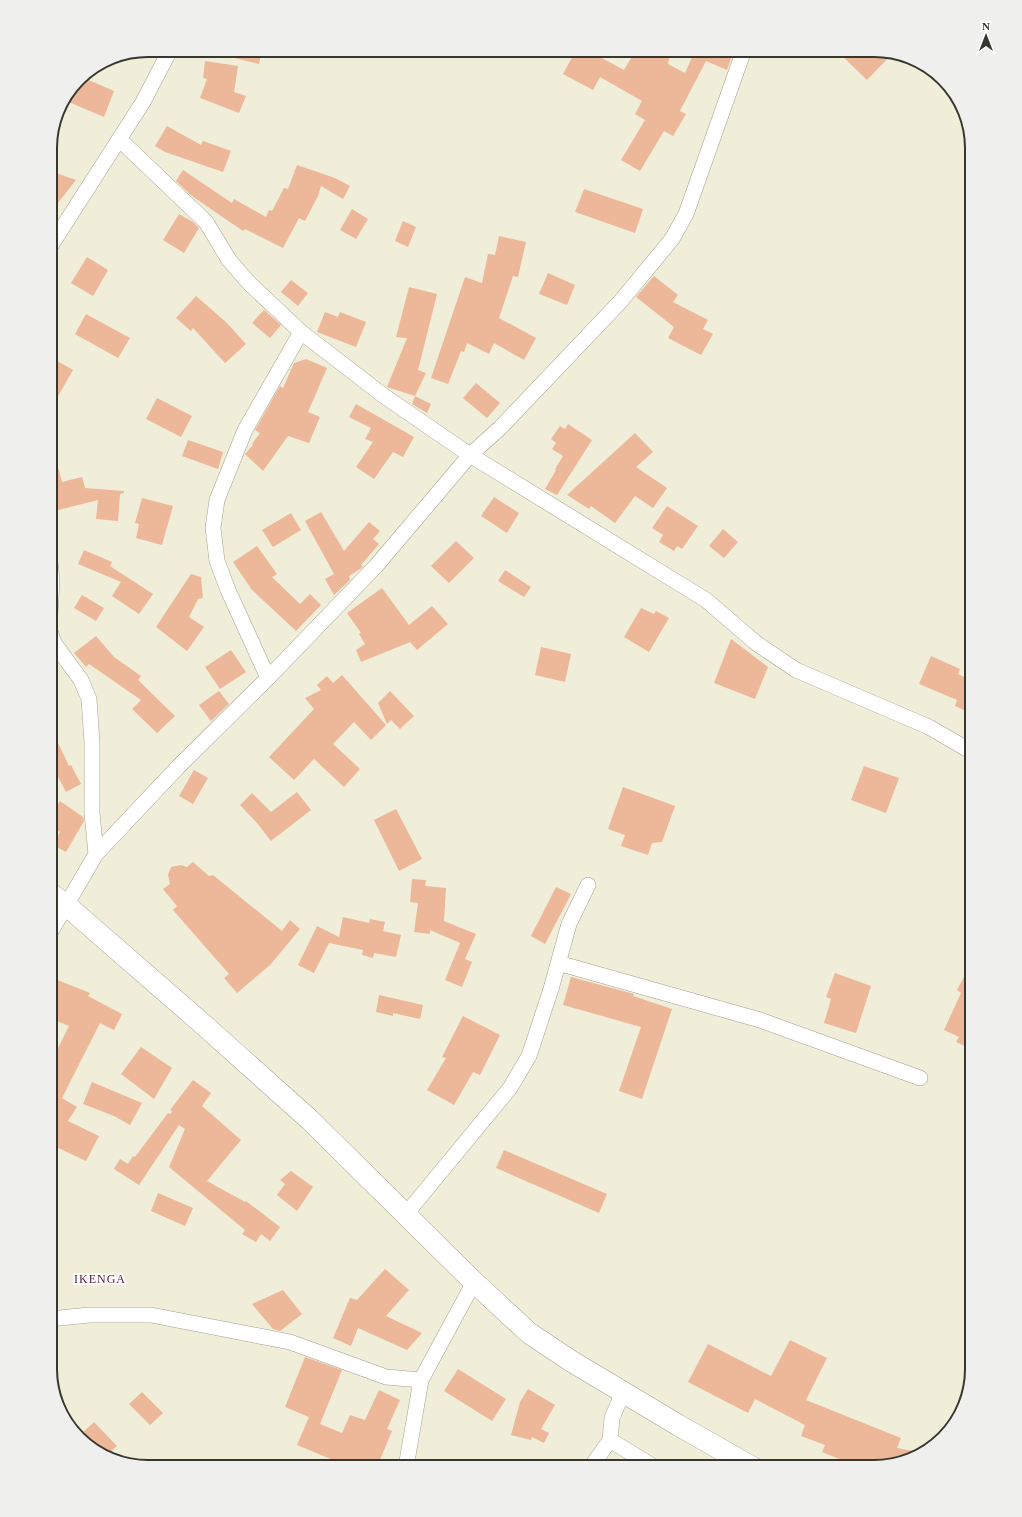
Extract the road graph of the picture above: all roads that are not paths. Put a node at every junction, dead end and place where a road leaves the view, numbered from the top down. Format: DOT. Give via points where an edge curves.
graph roads {
  1 [pos="166,57"];
  2 [pos="742,57"];
  3 [pos="119,139"];
  4 [pos="57,236"];
  5 [pos="302,332"];
  6 [pos="470,455"];
  7 [pos="57,647"];
  8 [pos="268,678"];
  9 [pos="965,748"];
  10 [pos="96,854"];
  11 [pos="588,885"];
  12 [pos="58,899"];
  13 [pos="558,963"];
  14 [pos="920,1078"];
  15 [pos="406,1214"];
  16 [pos="474,1282"];
  17 [pos="57,1318"];
  18 [pos="421,1380"];
  19 [pos="623,1392"];
  20 [pos="610,1440"];
  21 [pos="407,1460"];
  22 [pos="596,1460"];
  23 [pos="643,1460"];
  24 [pos="740,1460"];
  1 -- 3 [label="street" via="143,102"];
  2 -- 6 [label="street" via="686,214 672,239 620,302 500,428"];
  3 -- 4 [label="street"];
  3 -- 5 [label="street" via="206,222 248,283"];
  5 -- 6 [label="street" via="384,396"];
  5 -- 8 [label="street" via="245,430 217,500 212,528 217,561"];
  6 -- 8 [label="street" via="376,566"];
  6 -- 9 [label="street" via="706,600 756,643 796,670 930,727"];
  7 -- 10 [label="street" via="81,680 89,699 92,813"];
  8 -- 10 [label="street" via="178,767"];
  10 -- 12 [label="street"];
  11 -- 13 [label="street" via="569,924"];
  12 -- 15 [label="main road" via="304,1115"];
  13 -- 14 [label="street" via="760,1020"];
  13 -- 15 [label="street" via="529,1056 510,1088"];
  15 -- 16 [label="main road"];
  16 -- 18 [label="street"];
  16 -- 19 [label="main road" via="529,1333"];
  17 -- 18 [label="street" via="89,1315 151,1316 290,1342 386,1377"];
  18 -- 21 [label="street"];
  19 -- 20 [label="street" via="612,1418"];
  19 -- 24 [label="main road"];
  20 -- 22 [label="street"];
  20 -- 23 [label="street"];
}
